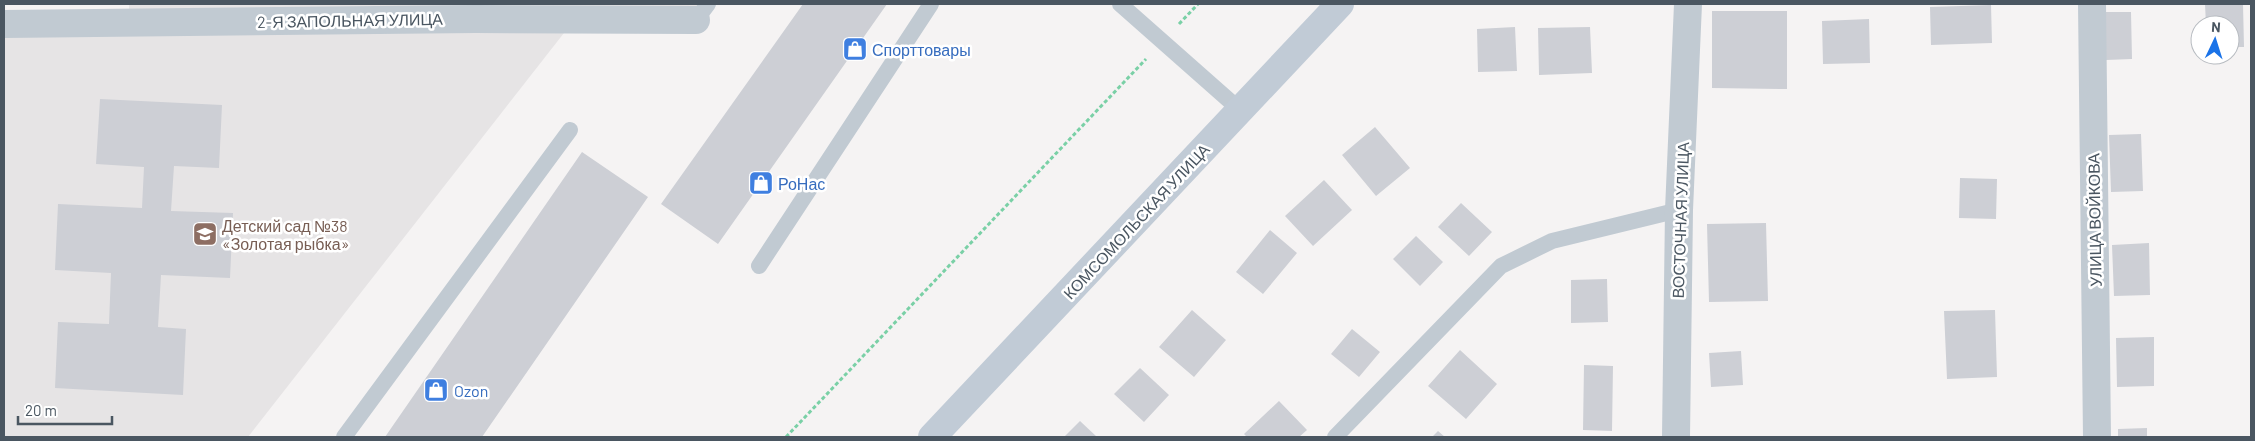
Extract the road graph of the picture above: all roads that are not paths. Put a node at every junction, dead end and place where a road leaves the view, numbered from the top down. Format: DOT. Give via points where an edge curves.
graph roads {
  1 [pos="931,4"];
  2 [pos="1120,4"];
  3 [pos="1340,4"];
  4 [pos="1688,4"];
  5 [pos="2092,4"];
  6 [pos="702,12"];
  7 [pos="120,13"];
  8 [pos="4,24"];
  9 [pos="1240,110"];
  10 [pos="570,130"];
  11 [pos="1679,210"];
  12 [pos="759,266"];
  13 [pos="344,437"];
  14 [pos="932,437"];
  15 [pos="1335,437"];
  16 [pos="1676,437"];
  17 [pos="2097,437"];
  1 -- 12 [label="lane"];
  2 -- 9 [label="lane"];
  3 -- 9 [label="main road, КОМСОМОЛЬСКАЯ УЛИЦА"];
  4 -- 11 [label="street, ВОСТОЧНАЯ УЛИЦА"];
  5 -- 17 [label="street, УЛИЦА ВОЙКОВА"];
  6 -- 7 [label="street, 2-Я ЗАПОЛЬНАЯ УЛИЦА" via="476,19"];
  7 -- 8 [label="street, 2-Я ЗАПОЛЬНАЯ УЛИЦА"];
  9 -- 14 [label="main road, КОМСОМОЛЬСКАЯ УЛИЦА"];
  10 -- 13 [label="lane"];
  11 -- 15 [label="lane" via="1552,241 1501,266"];
  11 -- 16 [label="street, ВОСТОЧНАЯ УЛИЦА"];
}
